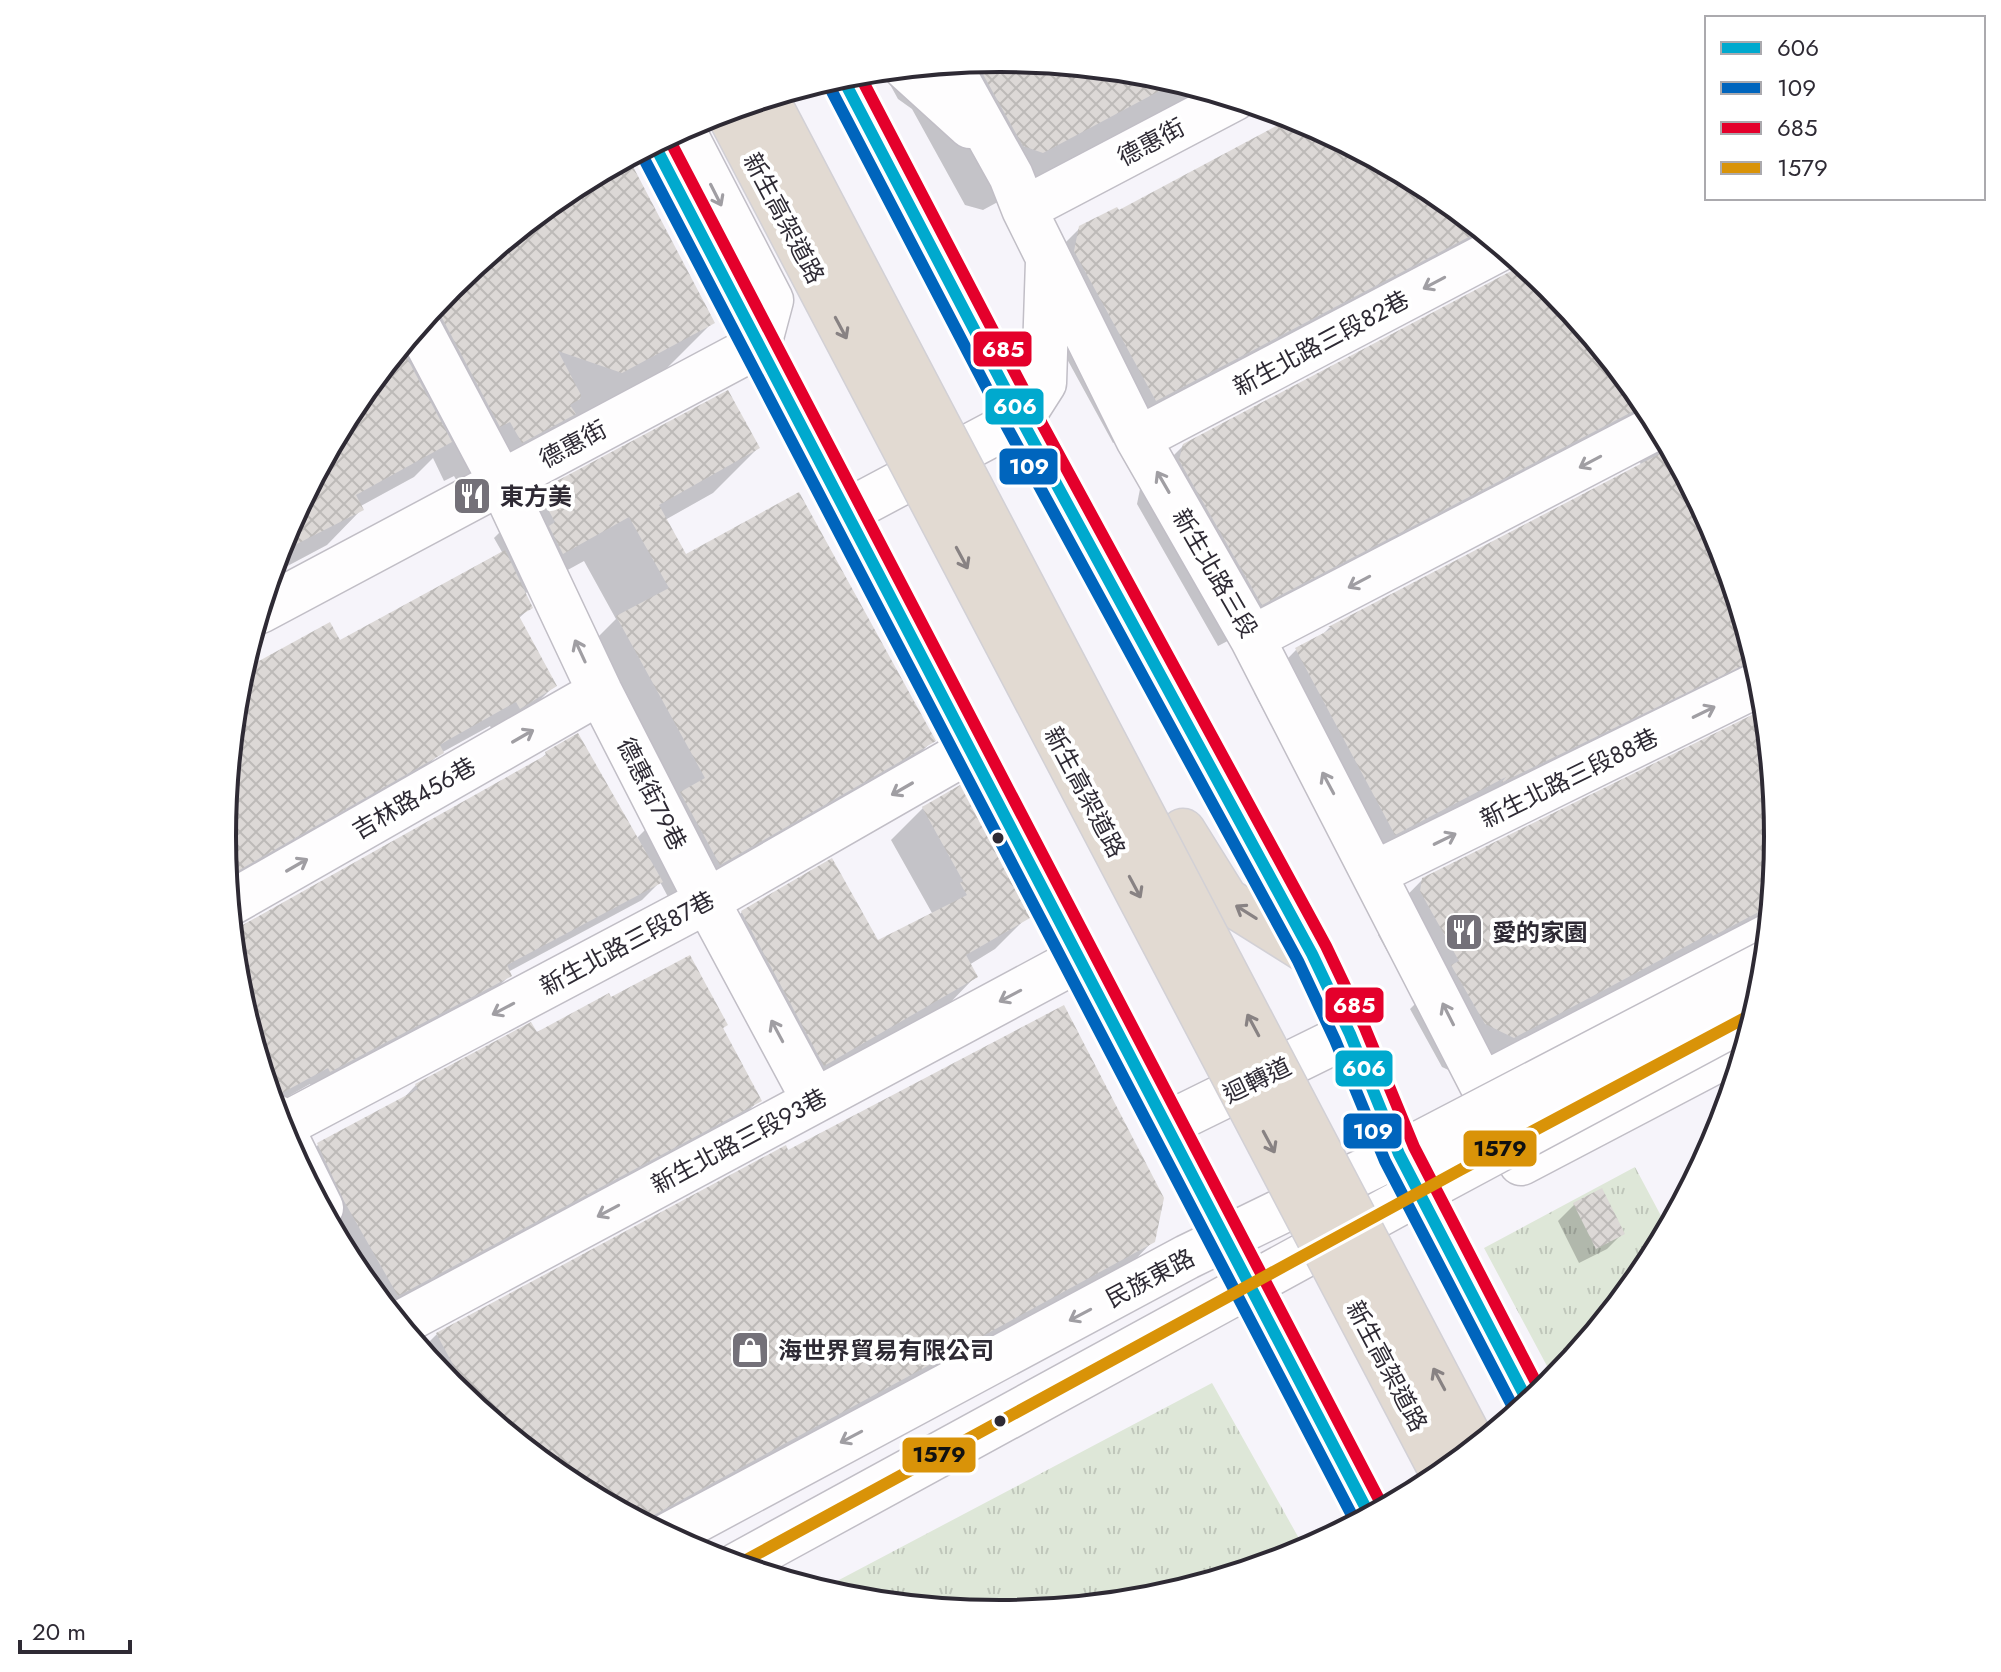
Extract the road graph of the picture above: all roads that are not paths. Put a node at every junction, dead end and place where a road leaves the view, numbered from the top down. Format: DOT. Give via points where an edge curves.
graph roads {
  1 [pos="954,74"];
  2 [pos="916,77"];
  3 [pos="848,88"];
  4 [pos="791,102"];
  5 [pos="1221,105"];
  6 [pos="771,108"];
  7 [pos="733,121"];
  8 [pos="688,139"];
  9 [pos="998,152"];
  10 [pos="659,153"];
  11 [pos="1024,209"];
  12 [pos="1493,252"];
  13 [pos="1048,254"];
  14 [pos="423,336"];
  15 [pos="759,345"];
  16 [pos="1021,419"];
  17 [pos="1648,432"];
  18 [pos="1138,439"];
  19 [pos="501,482"];
  20 [pos="846,512"];
  21 [pos="273,604"];
  22 [pos="1252,638"];
  23 [pos="1750,688"];
  24 [pos="600,692"];
  25 [pos="970,750"];
  26 [pos="1375,873"];
  27 [pos="239,898"];
  28 [pos="707,901"];
  29 [pos="1757,942"];
  30 [pos="1312,954"];
  31 [pos="1079,959"];
  32 [pos="1752,970"];
  33 [pos="1741,1020"];
  34 [pos="1350,1034"];
  35 [pos="1733,1052"];
  36 [pos="814,1100"];
  37 [pos="291,1117"];
  38 [pos="1165,1125"];
  39 [pos="1399,1154"];
  40 [pos="1521,1163"];
  41 [pos="1420,1192"];
  42 [pos="1226,1238"];
  43 [pos="1250,1287"];
  44 [pos="409,1319"];
  45 [pos="1523,1392"];
  46 [pos="1470,1439"];
  47 [pos="1437,1463"];
  48 [pos="1365,1507"];
  49 [pos="680,1529"];
  50 [pos="751,1557"];
  1 -- 9 [label="street, 新生北路三段"];
  2 -- 9 [label="street"];
  3 -- 16 [label="street"];
  30 -- 4 [label="highway, one-way" via="1226,900 1183,831"];
  5 -- 11 [label="street, 德惠街"];
  46 -- 6 [label="highway, 新生高架道路, one-way, bridge"];
  7 -- 47 [label="highway, 新生高架道路, one-way, bridge"];
  8 -- 15 [label="street, one-way" via="771,300"];
  9 -- 11 [label="street, 新生北路三段"];
  10 -- 15 [label="street"];
  11 -- 13 [label="street, 新生北路三段"];
  12 -- 18 [label="street, 新生北路三段82巷, one-way"];
  13 -- 16 [label="street" via="1044,383"];
  13 -- 18 [label="street, 新生北路三段"];
  14 -- 19 [label="street, 德惠街79巷"];
  15 -- 19 [label="street, 德惠街"];
  15 -- 20 [label="street"];
  16 -- 20 [label="street"];
  16 -- 30 [label="street"];
  17 -- 22 [label="street, one-way"];
  22 -- 18 [label="street, 新生北路三段, one-way"];
  19 -- 21 [label="street, 德惠街"];
  24 -- 19 [label="street, 德惠街79巷, one-way"];
  20 -- 25 [label="street"];
  26 -- 22 [label="street, 新生北路三段, one-way"];
  26 -- 23 [label="street, 新生北路三段88巷, one-way"];
  27 -- 24 [label="street, 吉林路456巷, one-way"];
  24 -- 28 [label="street, 德惠街79巷"];
  25 -- 28 [label="street, 新生北路三段87巷, one-way"];
  25 -- 31 [label="street"];
  29 -- 26 [label="street, 新生北路三段, one-way" via="1482,1085"];
  36 -- 28 [label="street, 德惠街79巷, one-way"];
  28 -- 37 [label="street, 新生北路三段87巷, one-way"];
  30 -- 34 [label="street"];
  31 -- 36 [label="street, 新生北路三段93巷, one-way"];
  31 -- 38 [label="street"];
  32 -- 39 [label="street, 民族東路, bridge"];
  33 -- 41 [label="street, bridge"];
  34 -- 38 [label="street, 迴轉道"];
  34 -- 39 [label="street"];
  35 -- 40 [label="street"];
  36 -- 44 [label="street, 新生北路三段93巷, one-way"];
  38 -- 42 [label="street"];
  39 -- 41 [label="street"];
  39 -- 42 [label="street, 民族東路"];
  41 -- 43 [label="street"];
  41 -- 45 [label="street"];
  42 -- 43 [label="street"];
  42 -- 49 [label="street, 民族東路, one-way"];
  43 -- 48 [label="street"];
  43 -- 50 [label="street"];
}
